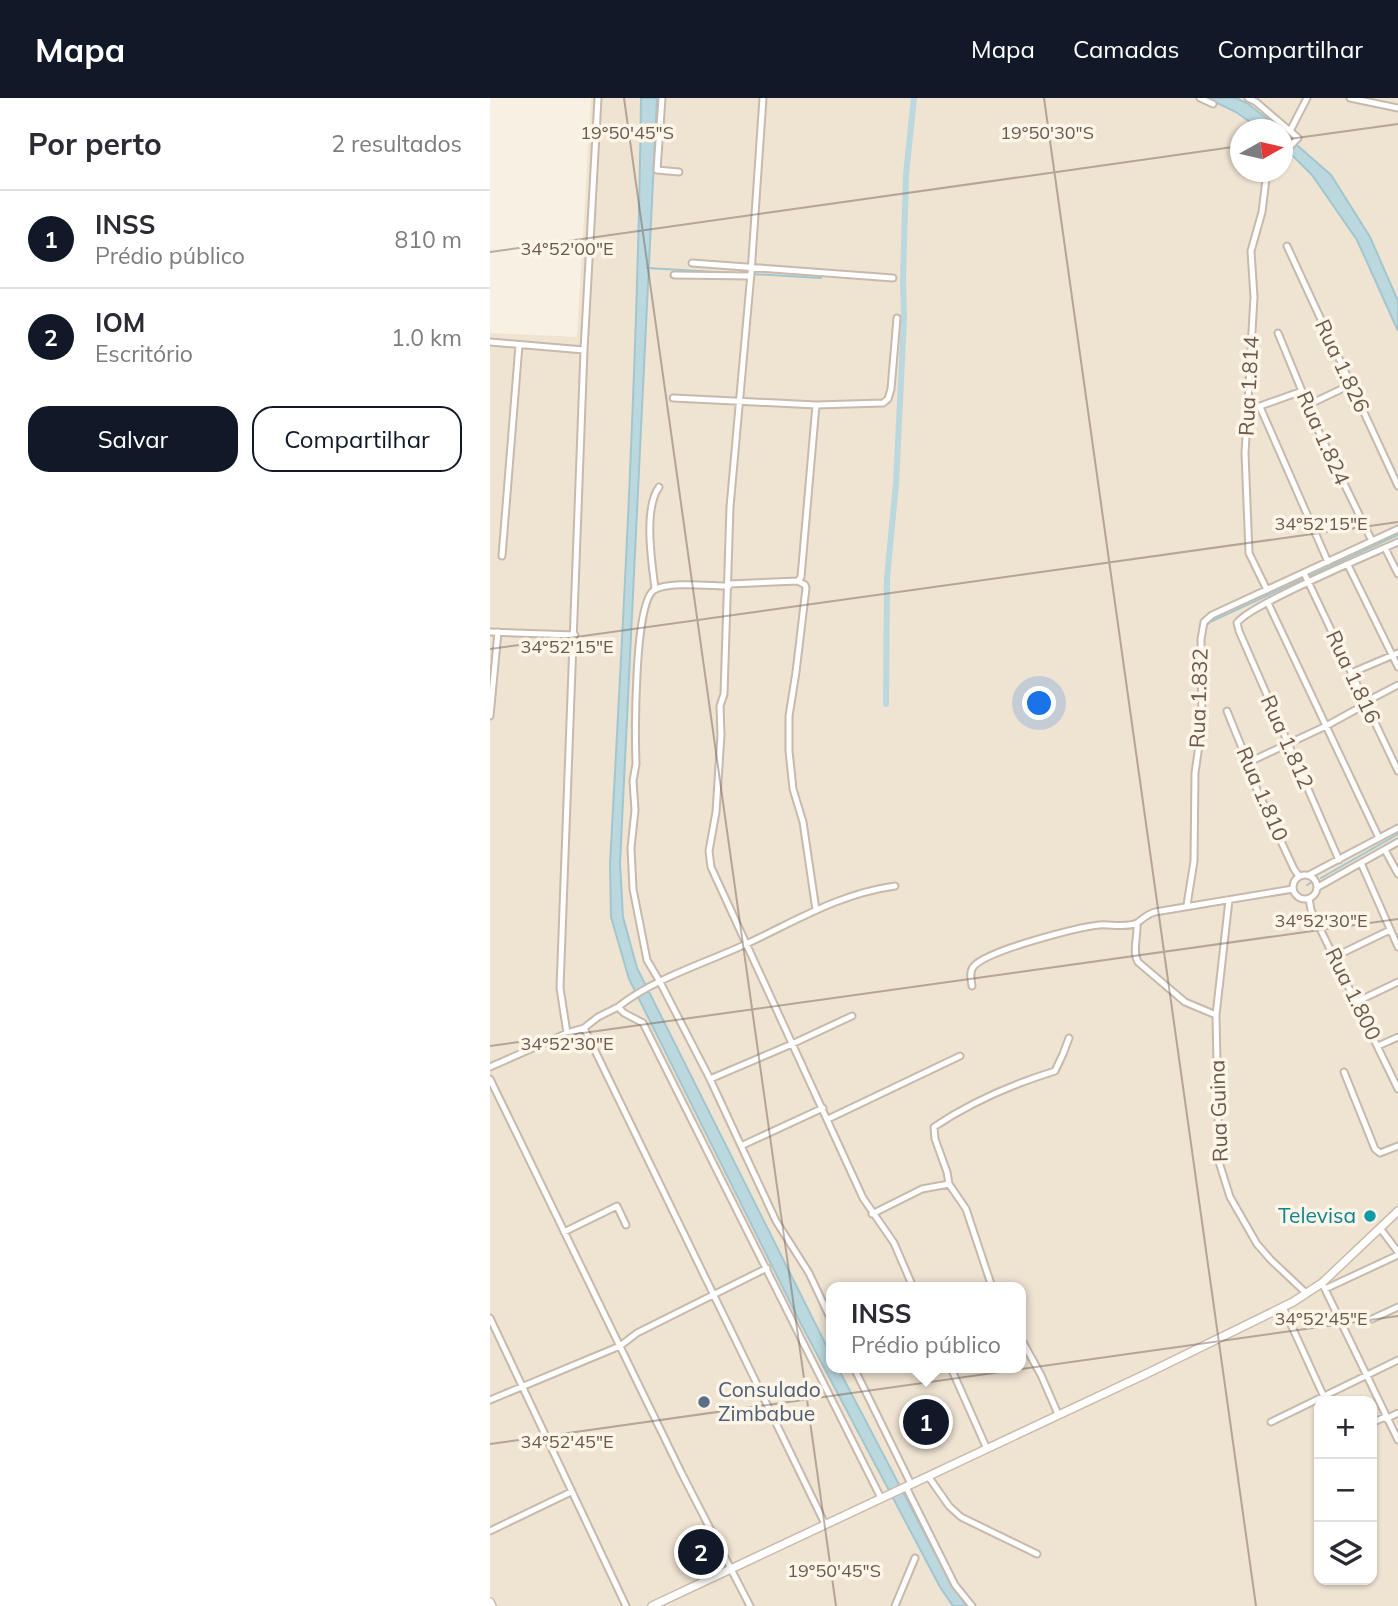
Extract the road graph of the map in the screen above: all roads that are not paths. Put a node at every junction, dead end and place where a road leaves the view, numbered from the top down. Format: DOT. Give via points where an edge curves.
graph roads {
  1 [pos="598,98"];
  2 [pos="662,98"];
  3 [pos="763,98"];
  4 [pos="1200,98"];
  5 [pos="1248,98"];
  6 [pos="1307,98"];
  7 [pos="1350,98"];
  8 [pos="1213,104"];
  9 [pos="1398,108"];
  10 [pos="1276,119"];
  11 [pos="1293,125"];
  12 [pos="679,172"];
  13 [pos="1266,182"];
  14 [pos="1287,246"];
  15 [pos="692,263"];
  16 [pos="751,266"];
  17 [pos="674,275"];
  18 [pos="751,276"];
  19 [pos="892,278"];
  20 [pos="897,318"];
  21 [pos="1278,333"];
  22 [pos="490,342"];
  23 [pos="519,345"];
  24 [pos="584,350"];
  25 [pos="1350,385"];
  26 [pos="1302,391"];
  27 [pos="673,398"];
  28 [pos="739,401"];
  29 [pos="816,405"];
  30 [pos="1308,405"];
  31 [pos="1260,407"];
  32 [pos="1249,410"];
  33 [pos="1398,486"];
  34 [pos="659,487"];
  35 [pos="1398,528"];
  36 [pos="1372,541"];
  37 [pos="1398,542"];
  38 [pos="1385,548"];
  39 [pos="502,556"];
  40 [pos="1328,562"];
  41 [pos="1348,565"];
  42 [pos="1304,573"];
  43 [pos="1398,574"];
  44 [pos="799,581"];
  45 [pos="1309,583"];
  46 [pos="729,585"];
  47 [pos="655,589"];
  48 [pos="1267,590"];
  49 [pos="1268,603"];
  50 [pos="490,632"];
  51 [pos="498,632"];
  52 [pos="575,635"];
  53 [pos="1395,654"];
  54 [pos="1398,667"];
  55 [pos="1351,673"];
  56 [pos="1398,685"];
  57 [pos="1368,702"];
  58 [pos="1227,711"];
  59 [pos="490,716"];
  60 [pos="1326,726"];
  61 [pos="1287,744"];
  62 [pos="1245,764"];
  63 [pos="1398,771"];
  64 [pos="1398,828"];
  65 [pos="1379,838"];
  66 [pos="1398,842"];
  67 [pos="1385,850"];
  68 [pos="1339,860"];
  69 [pos="1361,863"];
  70 [pos="1398,874"];
  71 [pos="1309,875"];
  72 [pos="1299,876"];
  73 [pos="895,886"];
  74 [pos="1318,887"];
  75 [pos="1293,889"];
  76 [pos="1309,898"];
  77 [pos="1229,900"];
  78 [pos="1187,905"];
  79 [pos="816,910"];
  80 [pos="1137,923"];
  81 [pos="1390,930"];
  82 [pos="745,944"];
  83 [pos="1398,947"];
  84 [pos="1334,957"];
  85 [pos="660,982"];
  86 [pos="1398,982"];
  87 [pos="972,986"];
  88 [pos="1356,1002"];
  89 [pos="618,1007"];
  90 [pos="1216,1015"];
  91 [pos="852,1016"];
  92 [pos="584,1028"];
  93 [pos="567,1033"];
  94 [pos="1398,1037"];
  95 [pos="1069,1038"];
  96 [pos="792,1044"];
  97 [pos="1378,1046"];
  98 [pos="960,1056"];
  99 [pos="490,1067"];
  100 [pos="1344,1072"];
  101 [pos="490,1079"];
  102 [pos="710,1079"];
  103 [pos="1398,1089"];
  104 [pos="823,1108"];
  105 [pos="828,1119"];
  106 [pos="743,1145"];
  107 [pos="1398,1146"];
  108 [pos="949,1184"];
  109 [pos="1398,1211"];
  110 [pos="872,1214"];
  111 [pos="625,1224"];
  112 [pos="1380,1228"];
  113 [pos="564,1232"];
  114 [pos="1398,1254"];
  115 [pos="767,1268"];
  116 [pos="912,1282"];
  117 [pos="990,1282"];
  118 [pos="1323,1286"];
  119 [pos="1307,1293"];
  120 [pos="713,1294"];
  121 [pos="1283,1307"];
  122 [pos="1396,1308"];
  123 [pos="826,1311"];
  124 [pos="490,1318"];
  125 [pos="1398,1318"];
  126 [pos="1372,1319"];
  127 [pos="620,1346"];
  128 [pos="1026,1348"];
  129 [pos="1398,1360"];
  130 [pos="856,1373"];
  131 [pos="953,1373"];
  132 [pos="1366,1375"];
  133 [pos="522,1386"];
  134 [pos="1324,1396"];
  135 [pos="1326,1396"];
  136 [pos="490,1400"];
  137 [pos="1314,1402"];
  138 [pos="1398,1413"];
  139 [pos="1058,1414"];
  140 [pos="1386,1418"];
  141 [pos="1377,1421"];
  142 [pos="1271,1422"];
  143 [pos="1398,1440"];
  144 [pos="987,1449"];
  145 [pos="928,1476"];
  146 [pos="906,1486"];
  147 [pos="570,1492"];
  148 [pos="883,1497"];
  149 [pos="825,1524"];
  150 [pos="490,1531"];
  151 [pos="1037,1554"];
  152 [pos="915,1559"];
  153 [pos="730,1569"];
  154 [pos="626,1606"];
  155 [pos="652,1606"];
  156 [pos="750,1606"];
  157 [pos="895,1606"];
  158 [pos="972,1606"];
  1 -- 24 [label="street"];
  2 -- 12 [label="street" via="657,170"];
  3 -- 16 [label="street"];
  4 -- 8 [label="street"];
  5 -- 10 [label="street"];
  6 -- 11 [label="street"];
  7 -- 9 [label="street"];
  13 -- 32 [label="street, Rua 1.814" via="1251,251 1254,297"];
  14 -- 25 [label="street, Rua 1.826"];
  15 -- 16 [label="street"];
  16 -- 18 [label="street"];
  16 -- 19 [label="street"];
  17 -- 18 [label="street"];
  18 -- 28 [label="street"];
  20 -- 29 [label="street" via="888,399 876,404"];
  21 -- 26 [label="street, Rua 1.824"];
  22 -- 23 [label="street"];
  23 -- 24 [label="street"];
  23 -- 39 [label="street"];
  24 -- 52 [label="street"];
  25 -- 30 [label="street"];
  25 -- 33 [label="street, Rua 1.826"];
  26 -- 30 [label="street, Rua 1.824"];
  26 -- 31 [label="street"];
  27 -- 28 [label="street"];
  28 -- 29 [label="street"];
  28 -- 46 [label="street"];
  29 -- 44 [label="street"];
  30 -- 36 [label="street, Rua 1.824"];
  31 -- 32 [label="street"];
  31 -- 40 [label="street"];
  32 -- 48 [label="street, Rua 1.814" via="1246,538 1252,564"];
  34 -- 47 [label="street" via="653,496 651,528"];
  35 -- 36 [label="street, Rua 1.832"];
  36 -- 40 [label="street, Rua 1.832"];
  37 -- 38 [label="street"];
  38 -- 41 [label="street"];
  38 -- 43 [label="street"];
  40 -- 42 [label="street, Rua 1.832"];
  41 -- 45 [label="street"];
  41 -- 53 [label="street"];
  42 -- 45 [label="street, Rua 1.816"];
  42 -- 48 [label="street, Rua 1.832"];
  44 -- 46 [label="street"];
  44 -- 79 [label="street" via="806,589 789,716 789,751"];
  45 -- 49 [label="street"];
  45 -- 55 [label="street, Rua 1.816"];
  46 -- 47 [label="street"];
  46 -- 82 [label="street" via="720,769 709,857"];
  47 -- 85 [label="street" via="645,605 637,659 631,848 646,960"];
  48 -- 78 [label="street, Rua 1.832" via="1212,615 1201,629 1202,724"];
  49 -- 60 [label="street"];
  49 -- 61 [label="street, Rua 1.812" via="1237,622"];
  50 -- 51 [label="street"];
  51 -- 52 [label="street"];
  51 -- 59 [label="street"];
  52 -- 93 [label="street" via="560,988"];
  53 -- 54 [label="street"];
  53 -- 55 [label="street"];
  55 -- 57 [label="street, Rua 1.816"];
  56 -- 57 [label="street"];
  57 -- 60 [label="street"];
  57 -- 63 [label="street, Rua 1.816"];
  58 -- 62 [label="street, Rua 1.810"];
  60 -- 61 [label="street"];
  60 -- 65 [label="street"];
  61 -- 62 [label="street"];
  61 -- 68 [label="street, Rua 1.812"];
  62 -- 72 [label="street, Rua 1.810"];
  64 -- 65 [label="street"];
  65 -- 68 [label="street"];
  66 -- 67 [label="street"];
  67 -- 69 [label="street"];
  67 -- 70 [label="street"];
  68 -- 71 [label="street"];
  69 -- 74 [label="street"];
  69 -- 81 [label="street"];
  71 -- 72 [label="street"];
  71 -- 74 [label="street"];
  72 -- 75 [label="street"];
  73 -- 79 [label="street" via="855,893"];
  74 -- 76 [label="street"];
  75 -- 76 [label="street" via="1301,898"];
  75 -- 77 [label="street"];
  76 -- 84 [label="street, Rua 1.800"];
  77 -- 78 [label="street"];
  77 -- 90 [label="street, Rua Guina"];
  78 -- 80 [label="street" via="1155,912"];
  79 -- 82 [label="street"];
  80 -- 87 [label="street" via="1088,927 990,955 974,966"];
  80 -- 90 [label="street" via="1138,962 1185,1002"];
  81 -- 83 [label="street"];
  81 -- 84 [label="street"];
  82 -- 85 [label="street"];
  82 -- 96 [label="street"];
  84 -- 88 [label="street, Rua 1.800"];
  85 -- 89 [label="street"];
  85 -- 102 [label="street"];
  86 -- 88 [label="street"];
  88 -- 97 [label="street, Rua 1.800"];
  89 -- 92 [label="street"];
  89 -- 115 [label="street" via="647,1029"];
  90 -- 119 [label="street, Rua Guina" via="1221,1171 1257,1244"];
  91 -- 96 [label="street"];
  92 -- 93 [label="street"];
  92 -- 120 [label="street"];
  93 -- 99 [label="street"];
  94 -- 97 [label="street"];
  95 -- 108 [label="street" via="1055,1071 960,1109 934,1127"];
  96 -- 102 [label="street"];
  96 -- 104 [label="street"];
  97 -- 103 [label="street, Rua 1.800"];
  98 -- 105 [label="street"];
  100 -- 107 [label="street" via="1376,1149 1380,1153"];
  101 -- 113 [label="street"];
  102 -- 106 [label="street"];
  104 -- 105 [label="street"];
  104 -- 106 [label="street"];
  105 -- 110 [label="street"];
  106 -- 123 [label="street" via="776,1222 809,1273"];
  108 -- 110 [label="street" via="922,1189"];
  108 -- 117 [label="street" via="966,1209"];
  109 -- 112 [label="street"];
  110 -- 116 [label="street" via="894,1242"];
  111 -- 113 [label="street" via="617,1206"];
  112 -- 114 [label="street"];
  112 -- 118 [label="street"];
  113 -- 127 [label="street"];
  114 -- 118 [label="street"];
  115 -- 120 [label="street"];
  115 -- 148 [label="street"];
  118 -- 119 [label="street"];
  118 -- 132 [label="street"];
  119 -- 121 [label="street"];
  120 -- 127 [label="street"];
  120 -- 149 [label="street"];
  121 -- 134 [label="street"];
  121 -- 139 [label="street"];
  122 -- 125 [label="street"];
  122 -- 126 [label="street"];
  124 -- 133 [label="street"];
  127 -- 133 [label="street"];
  127 -- 153 [label="street"];
  128 -- 139 [label="street"];
  129 -- 132 [label="street"];
  130 -- 146 [label="street"];
  131 -- 144 [label="street"];
  132 -- 135 [label="street"];
  132 -- 140 [label="street"];
  133 -- 136 [label="street"];
  133 -- 147 [label="street"];
  137 -- 142 [label="street"];
  138 -- 140 [label="street"];
  139 -- 144 [label="street"];
  140 -- 141 [label="street"];
  140 -- 143 [label="street"];
  144 -- 145 [label="street"];
  145 -- 146 [label="street"];
  145 -- 151 [label="street" via="961,1517"];
  146 -- 148 [label="street"];
  146 -- 158 [label="street" via="956,1585"];
  147 -- 150 [label="street"];
  147 -- 154 [label="street"];
  148 -- 149 [label="street"];
  149 -- 153 [label="street"];
  152 -- 157 [label="street"];
  153 -- 155 [label="street"];
  153 -- 156 [label="street"];
}
